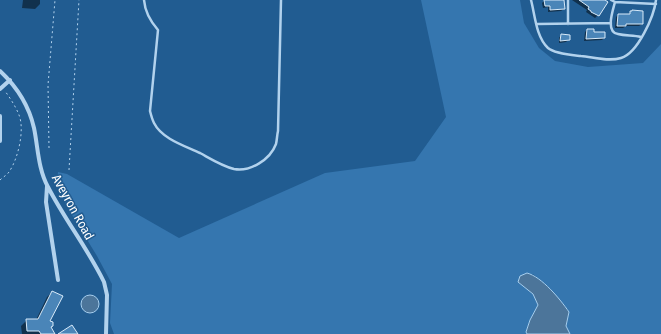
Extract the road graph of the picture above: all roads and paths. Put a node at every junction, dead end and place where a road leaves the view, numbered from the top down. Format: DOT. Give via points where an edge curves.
graph roads {
  1 [pos="55,0"];
  2 [pos="79,0"];
  3 [pos="144,0"];
  4 [pos="281,0"];
  5 [pos="531,0"];
  6 [pos="568,0"];
  7 [pos="611,0"];
  8 [pos="656,0"];
  9 [pos="615,2"];
  10 [pos="656,4"];
  11 [pos="611,23"];
  12 [pos="537,24"];
  13 [pos="568,24"];
  14 [pos="641,37"];
  15 [pos="0,71"];
  16 [pos="10,80"];
  17 [pos="1,88"];
  18 [pos="0,116"];
  19 [pos="0,141"];
  20 [pos="48,148"];
  21 [pos="69,170"];
  22 [pos="0,180"];
  23 [pos="47,186"];
  24 [pos="58,280"];
  25 [pos="106,334"];
  1 -- 20 [label="path" via="48,85"];
  2 -- 21 [label="path"];
  3 -- 4 [label="lane" via="150,20 158,30 150,111 153,122 165,135 226,166 240,169 265,160 275,144 278,131"];
  5 -- 12 [label="lane"];
  6 -- 13 [label="lane"];
  7 -- 9 [label="lane"];
  8 -- 10 [label="lane"];
  9 -- 10 [label="lane"];
  9 -- 11 [label="lane"];
  10 -- 14 [label="lane" via="652,19"];
  11 -- 13 [label="lane"];
  11 -- 14 [label="lane" via="615,33"];
  12 -- 13 [label="lane"];
  12 -- 14 [label="lane" via="539,34 549,49 564,54 606,59 621,58 632,52"];
  15 -- 16 [label="street, Aveyron Road"];
  16 -- 17 [label="street"];
  16 -- 23 [label="street, Aveyron Road" via="26,104"];
  17 -- 22 [label="path" via="22,124 14,163"];
  18 -- 19 [label="street"];
  23 -- 24 [label="street" via="46,202"];
  23 -- 25 [label="street, Aveyron Road" via="104,282 107,294"];
}
